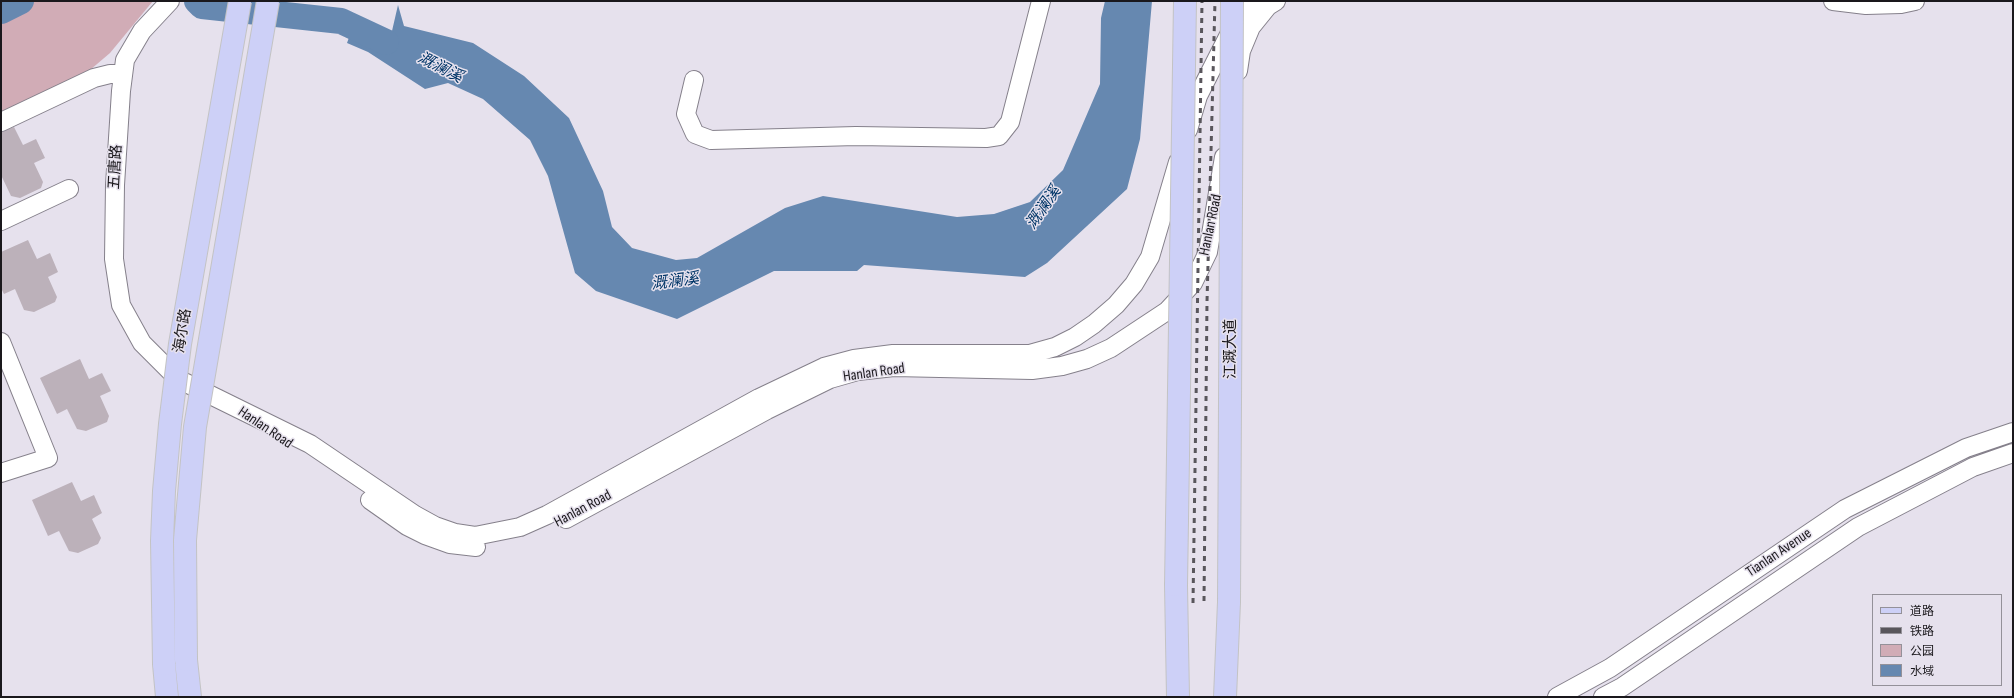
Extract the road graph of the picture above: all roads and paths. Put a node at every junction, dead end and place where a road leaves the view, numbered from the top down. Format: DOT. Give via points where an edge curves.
graph roads {
  1 [pos="240,1"];
  2 [pos="268,1"];
  3 [pos="1040,1"];
  4 [pos="1185,1"];
  5 [pos="1232,1"];
  6 [pos="1250,1"];
  7 [pos="1276,1"];
  8 [pos="1833,1"];
  9 [pos="1915,1"];
  10 [pos="167,4"];
  11 [pos="123,74"];
  12 [pos="694,80"];
  13 [pos="1,122"];
  14 [pos="69,189"];
  15 [pos="1,221"];
  16 [pos="1,342"];
  17 [pos="230,405"];
  18 [pos="2013,432"];
  19 [pos="2013,453"];
  20 [pos="1,473"];
  21 [pos="168,697"];
  22 [pos="190,697"];
  23 [pos="1178,697"];
  24 [pos="1225,697"];
  25 [pos="1557,697"];
  26 [pos="1603,697"];
  1 -- 21 [label="main road, 海尔路, bridge" via="180,344 170,424 162,541 164,664"];
  2 -- 22 [label="main road, 海尔路, bridge" via="195,427 185,540 186,660"];
  3 -- 12 [label="street" via="1010,122 999,136 710,140 695,134 686,114"];
  4 -- 23 [label="main road, bridge" via="1176,585"];
  5 -- 24 [label="main road, 江溉大道, bridge" via="1230,602"];
  6 -- 17 [label="street, Hanlan Road" via="1238,17 1198,96 1150,257 1134,284 1116,305 1094,324 1055,347 1030,354 893,354 854,359 824,368 759,398 547,515 520,527 475,536 435,526 310,444"];
  7 -- 17 [label="street, Hanlan Road" via="1268,6 1251,27 1241,51 1208,252 1193,283 1167,311 1111,348 1087,359 1032,370 894,367 830,379 766,410 554,525 525,538 475,548 450,544 407,526"];
  8 -- 9 [label="street" via="1866,5"];
  10 -- 11 [label="street, 五唐路" via="142,30 125,60"];
  11 -- 13 [label="street" via="94,78"];
  11 -- 17 [label="street, 五唐路" via="114,185 114,259 121,305 142,343 178,380"];
  14 -- 15 [label="street"];
  16 -- 20 [label="street" via="48,458"];
  18 -- 25 [label="street, Tianlan Avenue" via="1966,448 1845,508 1610,668"];
  19 -- 26 [label="street, Tianlan Avenue" via="1973,467 1858,527 1622,687"];
}
